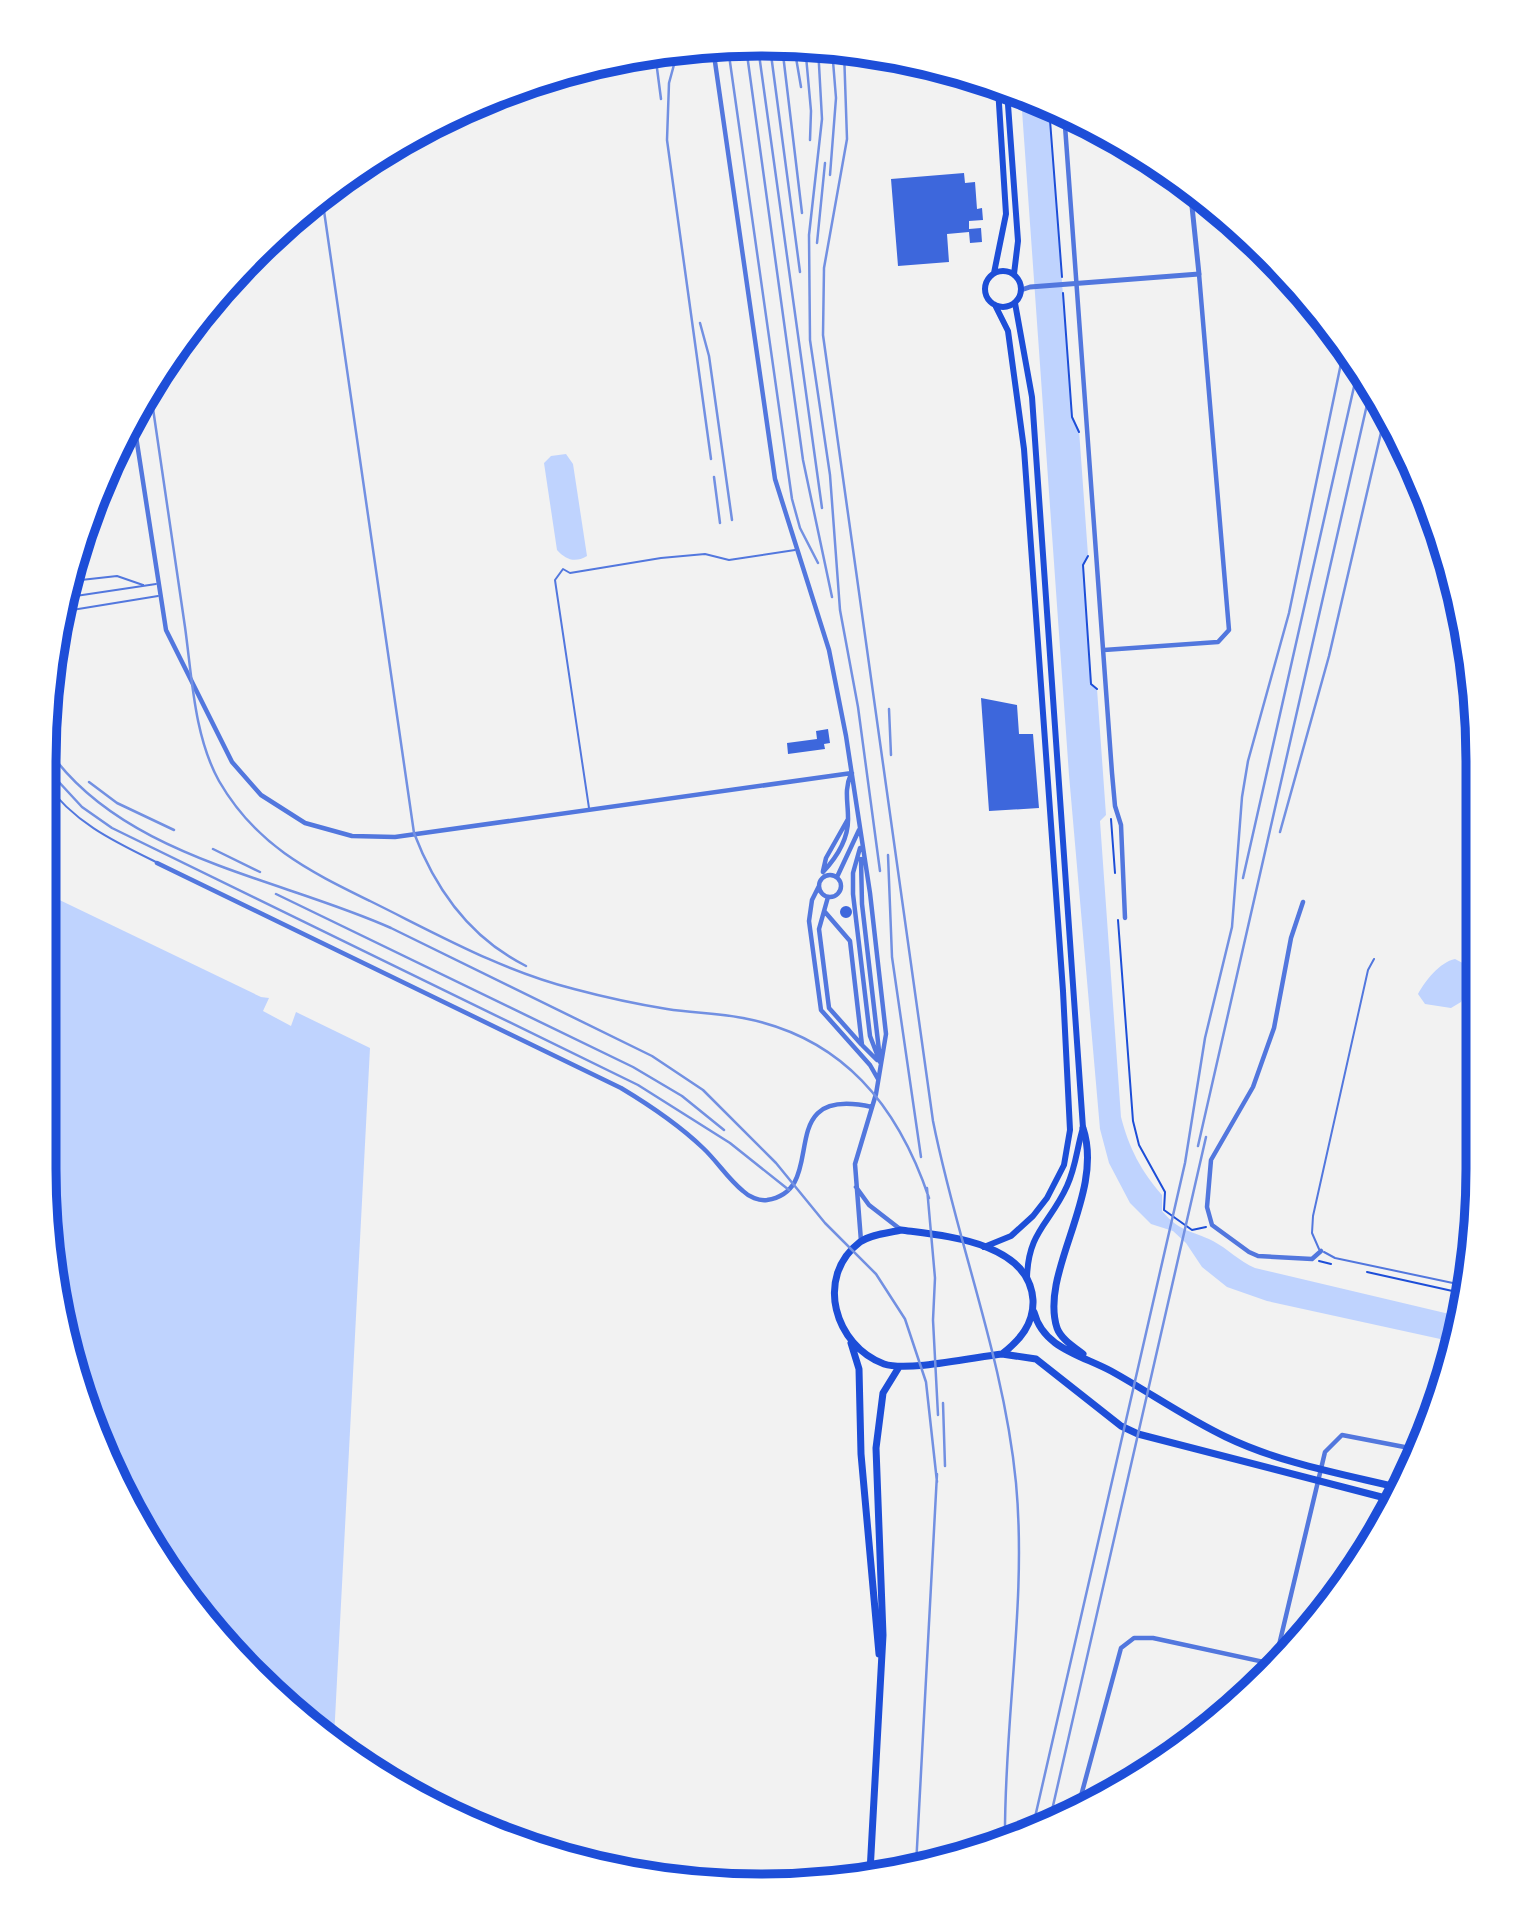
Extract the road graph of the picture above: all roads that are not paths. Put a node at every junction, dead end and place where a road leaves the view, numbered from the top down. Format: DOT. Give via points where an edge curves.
graph roads {
  1 [pos="714,58"];
  2 [pos="999,97"];
  3 [pos="1008,101"];
  4 [pos="1065,125"];
  5 [pos="1192,203"];
  6 [pos="994,272"];
  7 [pos="1014,274"];
  8 [pos="1199,274"];
  9 [pos="1077,284"];
  10 [pos="1021,287"];
  11 [pos="1015,303"];
  12 [pos="995,305"];
  13 [pos="136,436"];
  14 [pos="794,550"];
  15 [pos="80,581"];
  16 [pos="157,583"];
  17 [pos="144,585"];
  18 [pos="76,596"];
  19 [pos="159,596"];
  20 [pos="73,610"];
  21 [pos="1104,650"];
  22 [pos="852,773"];
  23 [pos="56,794"];
  24 [pos="590,810"];
  25 [pos="860,826"];
  26 [pos="861,844"];
  27 [pos="157,863"];
  28 [pos="823,875"];
  29 [pos="837,877"];
  30 [pos="819,886"];
  31 [pos="828,897"];
  32 [pos="1303,902"];
  33 [pos="825,912"];
  34 [pos="1125,918"];
  35 [pos="1374,959"];
  36 [pos="862,1045"];
  37 [pos="880,1063"];
  38 [pos="878,1080"];
  39 [pos="872,1107"];
  40 [pos="1083,1128"];
  41 [pos="856,1186"];
  42 [pos="901,1230"];
  43 [pos="861,1241"];
  44 [pos="984,1247"];
  45 [pos="1321,1251"];
  46 [pos="1027,1278"];
  47 [pos="1456,1284"];
  48 [pos="1033,1312"];
  49 [pos="851,1342"];
  50 [pos="999,1354"];
  51 [pos="1091,1362"];
  52 [pos="899,1367"];
  53 [pos="1408,1448"];
  54 [pos="1391,1486"];
  55 [pos="1384,1498"];
  56 [pos="1277,1649"];
  57 [pos="1266,1661"];
  58 [pos="880,1671"];
  59 [pos="1081,1797"];
  60 [pos="870,1865"];
  1 -- 14 [label="street" via="775,479"];
  2 -- 6 [label="main road" via="1006,214"];
  3 -- 7 [label="main road" via="1018,241"];
  4 -- 9 [label="street"];
  5 -- 8 [label="street"];
  6 -- 7 [label="main road"];
  6 -- 12 [label="main road" via="984,291"];
  7 -- 10 [label="main road"];
  8 -- 9 [label="street"];
  8 -- 21 [label="street" via="1229,630 1218,642"];
  9 -- 10 [label="street"];
  9 -- 21 [label="street"];
  10 -- 11 [label="main road"];
  11 -- 12 [label="main road"];
  11 -- 40 [label="main road" via="1032,397"];
  12 -- 44 [label="main road" via="1008,331 1024,449 1070,1130 1064,1165 1047,1198 1011,1236"];
  13 -- 16 [label="street"];
  14 -- 22 [label="street" via="829,650"];
  14 -- 24 [label="lane" via="736,559 705,554 661,558 570,573 563,569 555,580"];
  15 -- 17 [label="lane" via="117,576"];
  16 -- 17 [label="lane"];
  16 -- 19 [label="street"];
  17 -- 18 [label="lane"];
  19 -- 20 [label="lane"];
  19 -- 24 [label="street" via="176,653 232,762 261,795 305,823 372,838"];
  21 -- 34 [label="street"];
  22 -- 24 [label="street"];
  22 -- 25 [label="street"];
  22 -- 28 [label="street" via="846,784 849,818 845,837"];
  23 -- 27 [label="lane" via="77,818"];
  25 -- 26 [label="street"];
  25 -- 29 [label="street"];
  26 -- 37 [label="street" via="862,904"];
  26 -- 37 [label="street" via="886,1034"];
  26 -- 37 [label="street" via="853,894 870,1037"];
  27 -- 39 [label="street" via="621,1088 677,1125 743,1191 760,1200 780,1196 794,1184 814,1116 823,1107 848,1101"];
  28 -- 29 [label="street"];
  28 -- 30 [label="street"];
  29 -- 31 [label="street" via="840,890"];
  30 -- 31 [label="street"];
  30 -- 38 [label="street" via="809,921 821,1010"];
  31 -- 33 [label="street"];
  32 -- 45 [label="street" via="1291,938 1274,1028 1253,1087 1212,1160 1207,1207 1212,1225 1258,1256 1311,1259"];
  33 -- 36 [label="street" via="850,941"];
  33 -- 36 [label="street" via="819,929 829,1008"];
  35 -- 45 [label="lane" via="1312,1216 1314,1244"];
  36 -- 37 [label="street"];
  37 -- 38 [label="street"];
  38 -- 39 [label="street"];
  39 -- 41 [label="street" via="855,1164"];
  40 -- 46 [label="main road" via="1067,1186 1027,1255"];
  40 -- 51 [label="main road" via="1087,1139 1084,1190 1058,1281 1055,1312 1057,1329"];
  41 -- 42 [label="street" via="869,1205"];
  41 -- 43 [label="street"];
  42 -- 43 [label="main road"];
  42 -- 44 [label="main road"];
  43 -- 49 [label="main road" via="837,1277 834,1294 839,1323"];
  44 -- 46 [label="main road" via="1015,1263"];
  45 -- 47 [label="lane" via="1335,1258"];
  46 -- 48 [label="main road"];
  48 -- 50 [label="main road" via="1026,1330"];
  48 -- 51 [label="main road" via="1044,1335"];
  49 -- 52 [label="main road" via="863,1354"];
  49 -- 58 [label="main road" via="859,1369 861,1454"];
  50 -- 52 [label="main road"];
  50 -- 55 [label="main road" via="1036,1359 1121,1426"];
  51 -- 54 [label="main road" via="1226,1437"];
  52 -- 58 [label="main road" via="883,1393 877,1428"];
  53 -- 56 [label="street" via="1342,1435 1325,1452"];
  57 -- 59 [label="street" via="1134,1638 1121,1648"];
  58 -- 60 [label="main road"];
}
